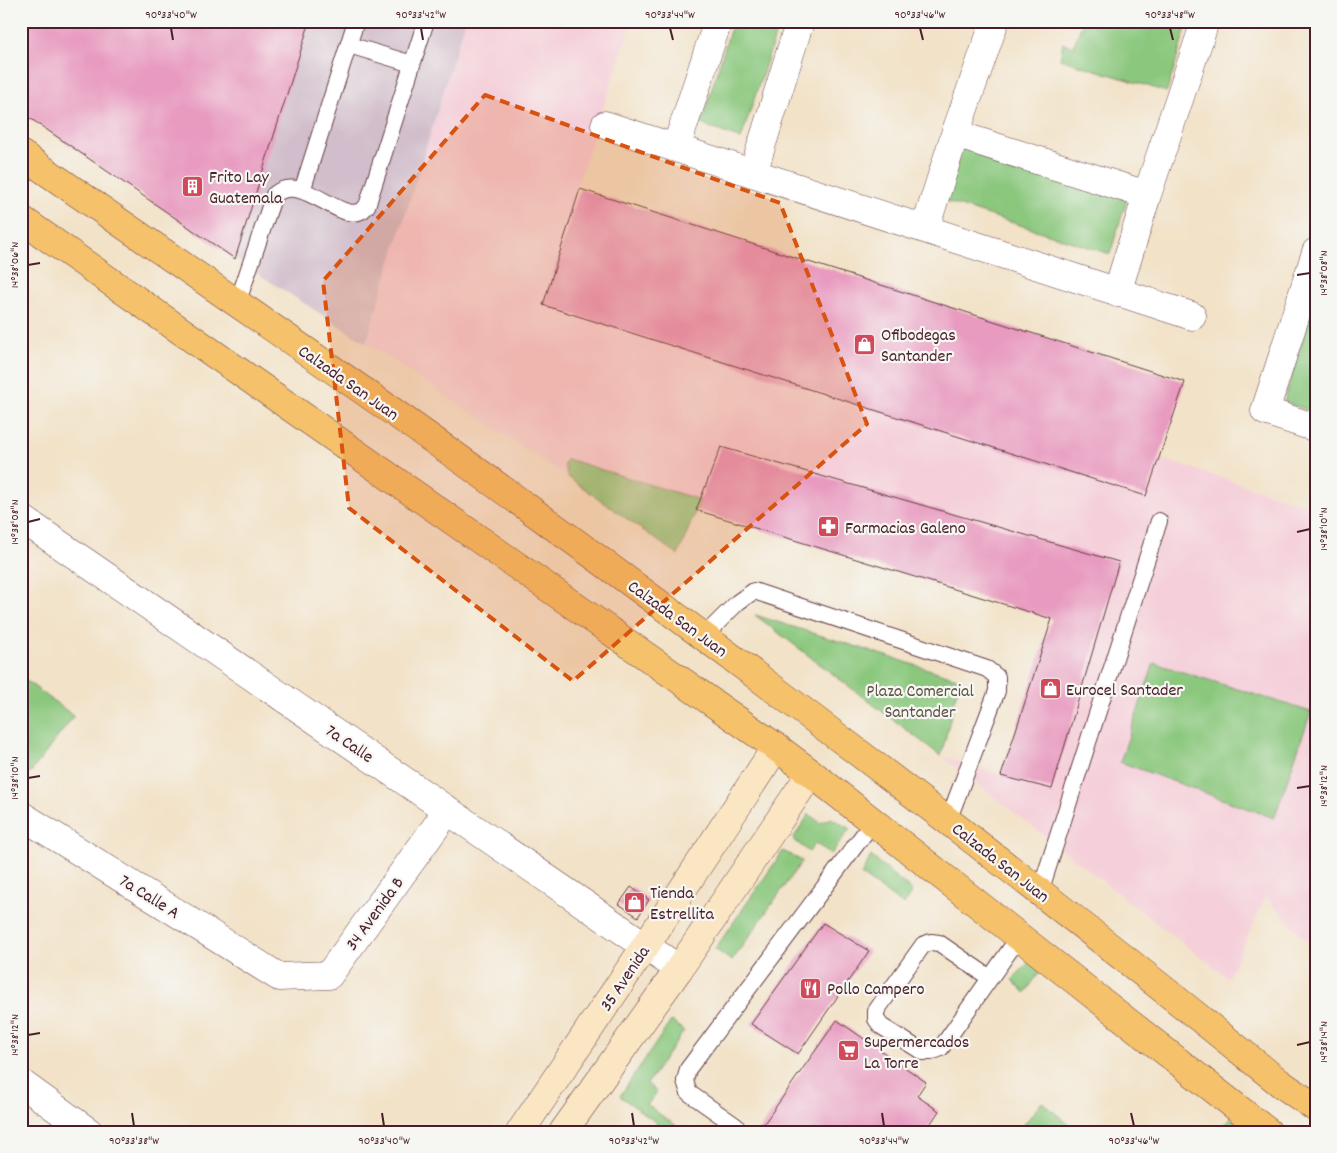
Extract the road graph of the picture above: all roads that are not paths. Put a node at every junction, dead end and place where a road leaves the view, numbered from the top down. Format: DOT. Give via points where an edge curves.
graph roads {
  1 [pos="356,21"];
  2 [pos="426,21"];
  3 [pos="718,21"];
  4 [pos="800,21"];
  5 [pos="996,21"];
  6 [pos="1202,21"];
  7 [pos="349,45"];
  8 [pos="412,64"];
  9 [pos="605,125"];
  10 [pos="955,134"];
  11 [pos="676,148"];
  12 [pos="21,154"];
  13 [pos="753,174"];
  14 [pos="302,191"];
  15 [pos="1147,195"];
  16 [pos="21,219"];
  17 [pos="926,229"];
  18 [pos="1316,252"];
  19 [pos="1117,292"];
  20 [pos="237,304"];
  21 [pos="1192,316"];
  22 [pos="1316,428"];
  23 [pos="21,518"];
  24 [pos="1159,521"];
  25 [pos="704,636"];
  26 [pos="776,747"];
  27 [pos="811,773"];
  28 [pos="448,810"];
  29 [pos="21,815"];
  30 [pos="948,821"];
  31 [pos="874,822"];
  32 [pos="1040,892"];
  33 [pos="1019,937"];
  34 [pos="646,946"];
  35 [pos="679,969"];
  36 [pos="279,977"];
  37 [pos="990,978"];
  38 [pos="21,1083"];
  39 [pos="1280,1083"];
  40 [pos="1316,1092"];
  41 [pos="1316,1108"];
  42 [pos="736,1126"];
  43 [pos="89,1132"];
  44 [pos="520,1132"];
  45 [pos="563,1132"];
  46 [pos="1268,1132"];
  1 -- 7 [label="lane"];
  2 -- 8 [label="lane"];
  3 -- 11 [label="street"];
  4 -- 13 [label="street"];
  5 -- 10 [label="street"];
  6 -- 15 [label="street" via="1203,28"];
  7 -- 8 [label="lane"];
  7 -- 14 [label="lane"];
  8 -- 14 [label="lane" via="367,206 351,213"];
  9 -- 11 [label="street"];
  10 -- 15 [label="street"];
  10 -- 17 [label="street"];
  11 -- 13 [label="street"];
  12 -- 20 [label="main road, Calzada San Juan"];
  13 -- 17 [label="street"];
  14 -- 20 [label="lane" via="290,187 274,195"];
  15 -- 19 [label="street"];
  16 -- 26 [label="main road"];
  17 -- 19 [label="street"];
  18 -- 22 [label="street" via="1265,411"];
  19 -- 21 [label="street"];
  20 -- 25 [label="main road, Calzada San Juan" via="519,501"];
  23 -- 28 [label="street, 7a Calle"];
  24 -- 32 [label="lane"];
  25 -- 30 [label="main road, Calzada San Juan"];
  25 -- 30 [label="lane" via="738,602 754,591 987,669 997,677 997,690"];
  26 -- 27 [label="main road"];
  26 -- 34 [label="street, 35 Avenida"];
  27 -- 31 [label="main road"];
  27 -- 35 [label="street"];
  28 -- 34 [label="street, 7a Calle"];
  28 -- 36 [label="street, 34 Avenida B" via="329,975"];
  29 -- 36 [label="street, 7a Calle A"];
  30 -- 32 [label="main road, Calzada San Juan"];
  31 -- 33 [label="main road"];
  31 -- 42 [label="lane" via="688,1069 685,1081 689,1093"];
  32 -- 39 [label="main road, Calzada San Juan"];
  33 -- 37 [label="lane"];
  33 -- 46 [label="main road"];
  34 -- 35 [label="street, 7a Calle"];
  34 -- 44 [label="street, 35 Avenida"];
  35 -- 45 [label="street"];
  37 -- 37 [label="lane" via="941,1048 931,1052 923,1052 881,1026 876,1019 876,1011 923,945 931,942 939,943"];
  38 -- 43 [label="street"];
  39 -- 40 [label="main road"];
  39 -- 41 [label="main road, Calzada San Juan"];
}
